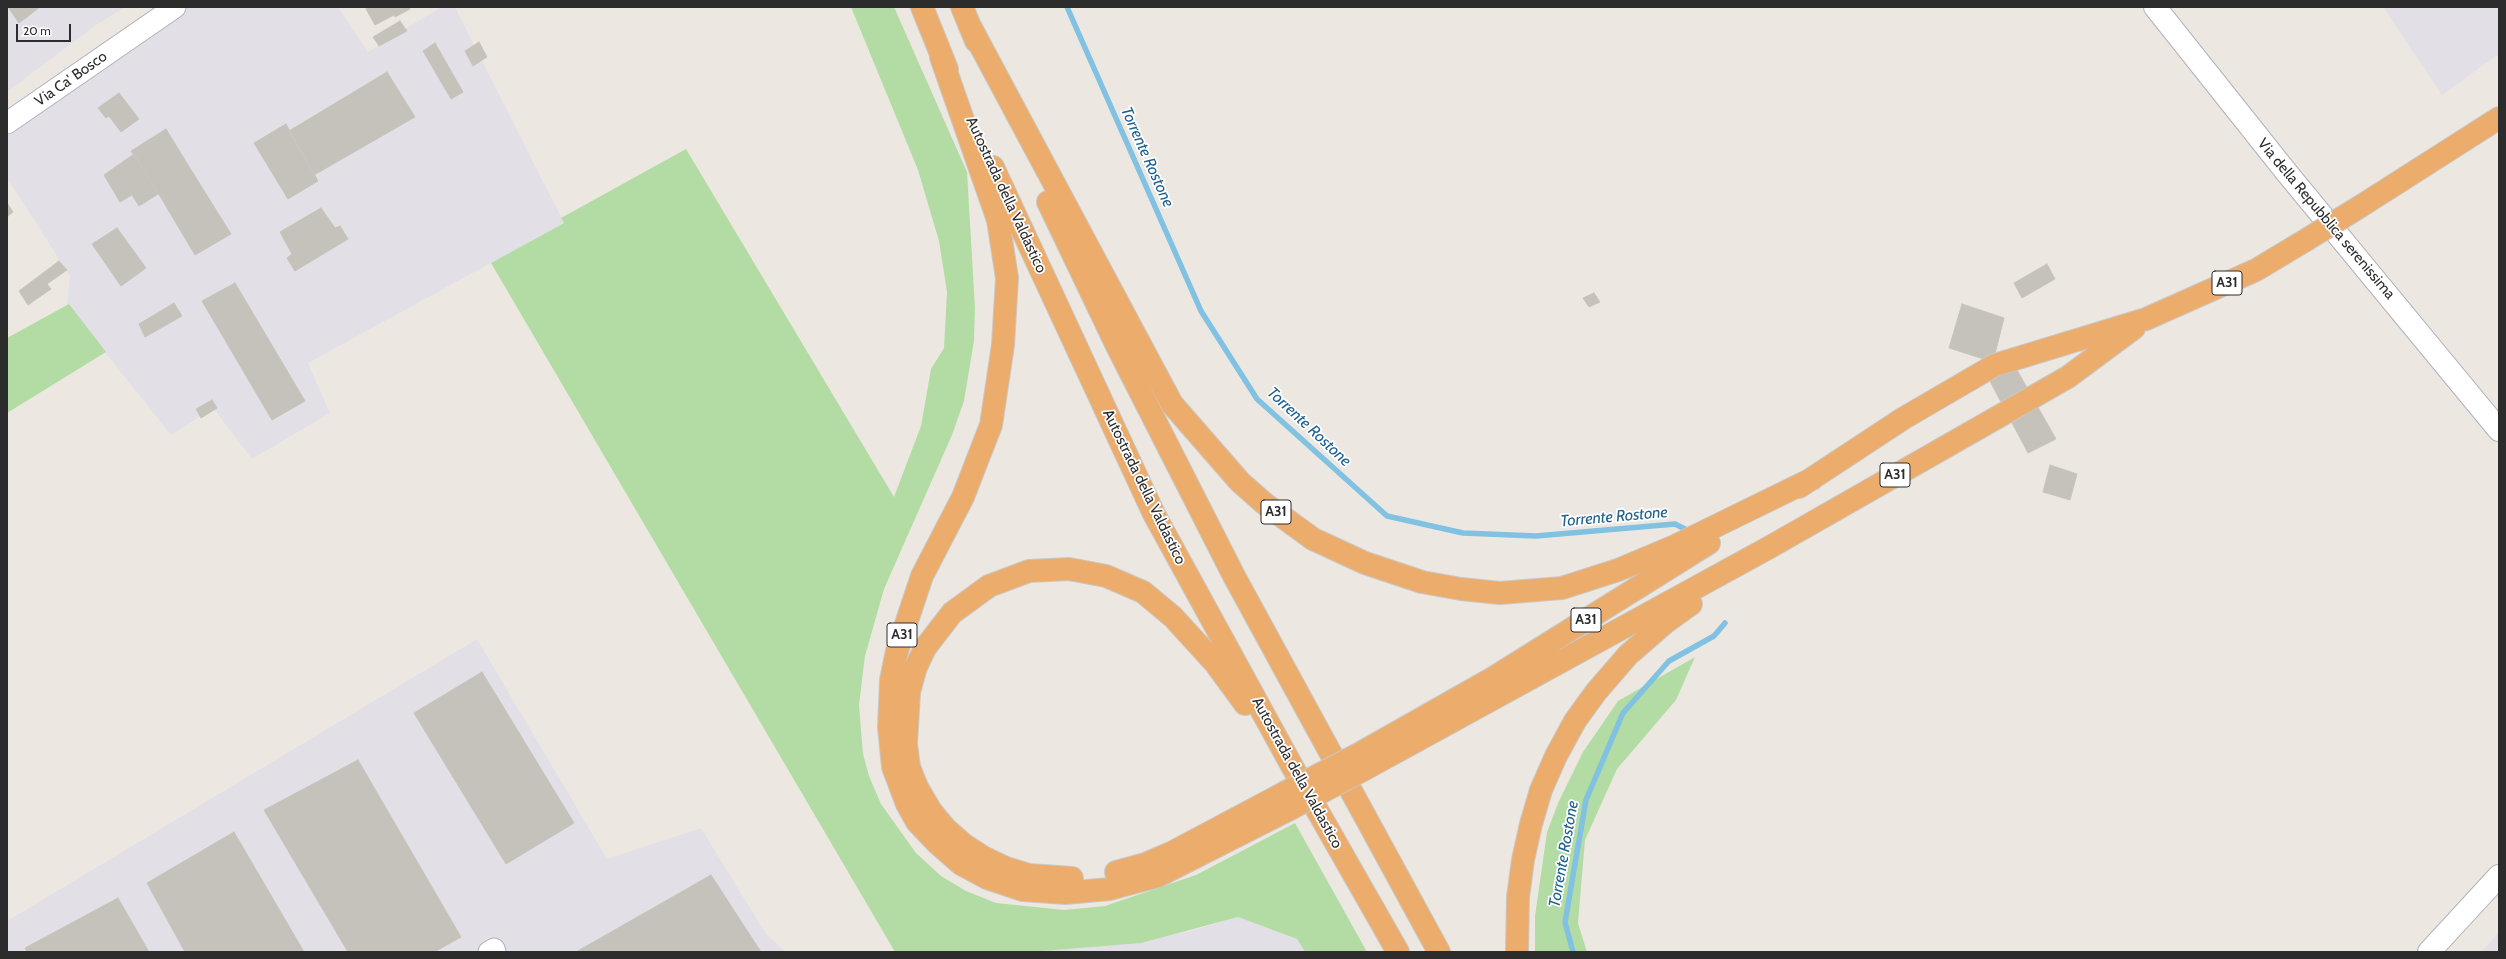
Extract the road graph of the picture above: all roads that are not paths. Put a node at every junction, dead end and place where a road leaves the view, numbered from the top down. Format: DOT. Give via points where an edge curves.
graph roads {
  1 [pos="175,7"];
  2 [pos="922,7"];
  3 [pos="962,7"];
  4 [pos="2155,7"];
  5 [pos="971,28"];
  6 [pos="941,57"];
  7 [pos="2499,118"];
  8 [pos="7,123"];
  9 [pos="2146,319"];
  10 [pos="2499,430"];
  11 [pos="1812,479"];
  12 [pos="1770,547"];
  13 [pos="1360,762"];
  14 [pos="1292,766"];
  15 [pos="1288,801"];
  16 [pos="2499,876"];
  17 [pos="489,952"];
  18 [pos="496,952"];
  19 [pos="1398,952"];
  20 [pos="1439,952"];
  21 [pos="1517,952"];
  22 [pos="2429,952"];
  1 -- 8 [label="street, Via Ca' Bosco"];
  2 -- 6 [label="highway, Autostrada della Valdastico"];
  3 -- 5 [label="highway"];
  4 -- 10 [label="street, Via della Repubblica serenissima" via="2287,173"];
  5 -- 11 [label="highway, A31" via="1172,404 1240,482 1313,539 1365,563 1422,582 1500,593 1562,588 1618,570 1675,546"];
  5 -- 20 [label="highway" via="1063,235 1118,348 1245,596"];
  6 -- 14 [label="highway, Autostrada della Valdastico" via="1154,514"];
  6 -- 15 [label="highway, A31" via="998,220 1007,278 1003,345 991,425 963,498 922,576 897,651 891,680 889,727 893,766 907,804 917,822 937,843 962,864 987,878 1023,890 1065,892 1110,889 1158,876"];
  7 -- 9 [label="highway, A31, bridge" via="2256,270"];
  9 -- 11 [label="highway, A31" via="1995,365 1904,418"];
  9 -- 12 [label="highway, A31" via="2068,377"];
  11 -- 13 [label="highway, A31"];
  12 -- 13 [label="highway, A31"];
  12 -- 21 [label="highway, A31" via="1666,622 1628,655 1575,721 1541,790 1531,824 1518,897"];
  13 -- 15 [label="highway, A31, bridge"];
  14 -- 15 [label="highway, A31" via="1215,663 1173,617 1142,592 1106,576 1047,568 1015,575 989,586 952,613 925,648 909,692 906,730 909,767 917,787 945,828 963,844 1006,868 1029,874 1074,878 1122,871 1187,846"];
  14 -- 19 [label="highway, Autostrada della Valdastico"];
  16 -- 22 [label="street"];
  17 -- 18 [label="street" via="494,949"];
}
